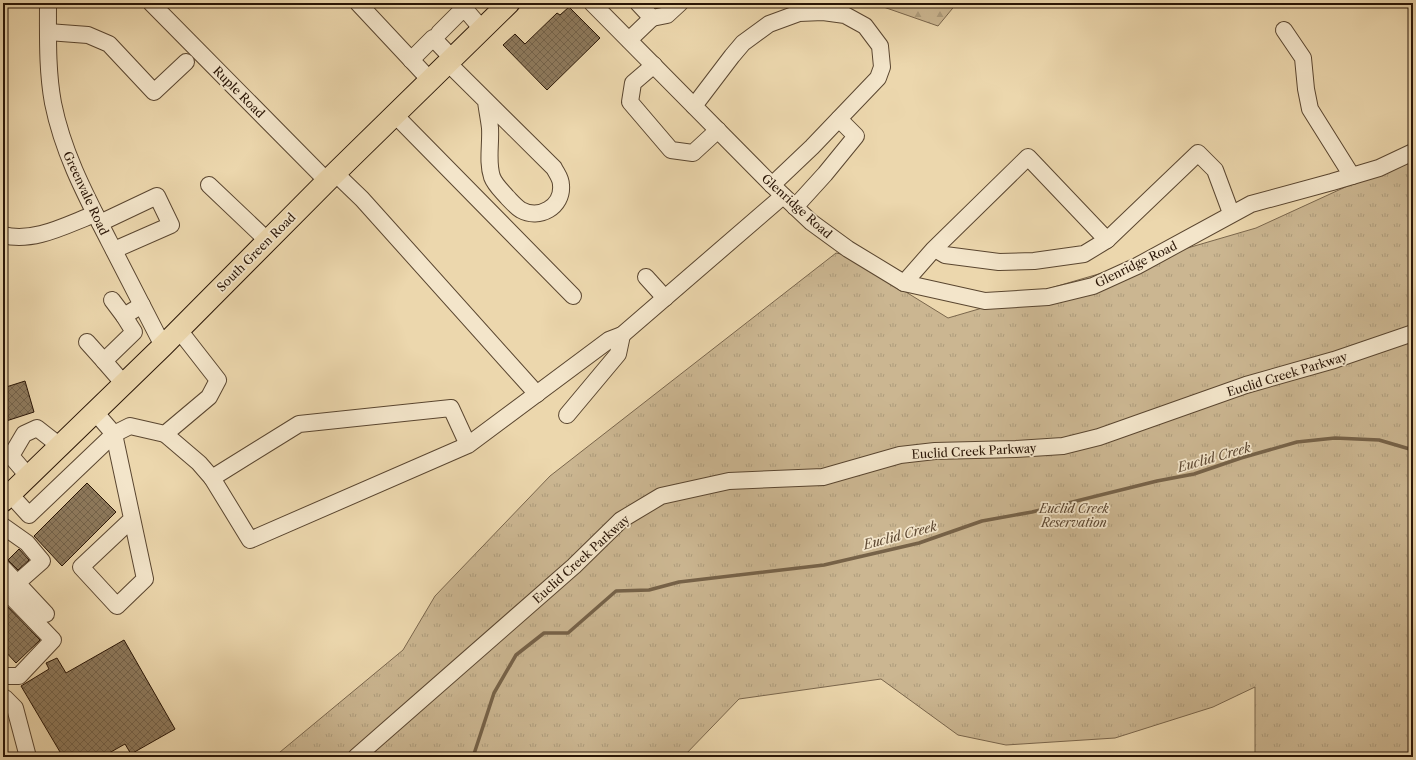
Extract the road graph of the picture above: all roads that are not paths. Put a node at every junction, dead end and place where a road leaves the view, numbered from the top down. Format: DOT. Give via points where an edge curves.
graph roads {
  1 [pos="48,3"];
  2 [pos="151,3"];
  3 [pos="358,3"];
  4 [pos="507,3"];
  5 [pos="592,3"];
  6 [pos="638,3"];
  7 [pos="680,3"];
  8 [pos="466,6"];
  9 [pos="652,18"];
  10 [pos="482,29"];
  11 [pos="1284,30"];
  12 [pos="48,32"];
  13 [pos="439,33"];
  14 [pos="629,40"];
  15 [pos="411,60"];
  16 [pos="450,60"];
  17 [pos="186,62"];
  18 [pos="654,65"];
  19 [pos="430,80"];
  20 [pos="486,101"];
  21 [pos="694,106"];
  22 [pos="395,115"];
  23 [pos="839,119"];
  24 [pos="718,130"];
  25 [pos="1413,152"];
  26 [pos="1352,176"];
  27 [pos="331,177"];
  28 [pos="210,185"];
  29 [pos="778,190"];
  30 [pos="795,207"];
  31 [pos="1231,213"];
  32 [pos="97,219"];
  33 [pos="3,235"];
  34 [pos="1106,240"];
  35 [pos="268,241"];
  36 [pos="935,249"];
  37 [pos="114,250"];
  38 [pos="646,277"];
  39 [pos="904,282"];
  40 [pos="573,296"];
  41 [pos="665,298"];
  42 [pos="112,300"];
  43 [pos="142,304"];
  44 [pos="124,316"];
  45 [pos="179,330"];
  46 [pos="1413,333"];
  47 [pos="622,335"];
  48 [pos="87,342"];
  49 [pos="163,346"];
  50 [pos="104,361"];
  51 [pos="124,384"];
  52 [pos="537,394"];
  53 [pos="95,412"];
  54 [pos="567,415"];
  55 [pos="114,434"];
  56 [pos="165,434"];
  57 [pos="468,445"];
  58 [pos="60,446"];
  59 [pos="28,476"];
  60 [pos="212,478"];
  61 [pos="6,497"];
  62 [pos="132,519"];
  63 [pos="3,526"];
  64 [pos="3,568"];
  65 [pos="10,586"];
  66 [pos="46,614"];
  67 [pos="3,676"];
  68 [pos="3,698"];
  69 [pos="28,757"];
  70 [pos="356,757"];
  1 -- 12 [label="street, Greenvale Road"];
  2 -- 27 [label="street, Ruple Road"];
  3 -- 15 [label="street"];
  4 -- 10 [label="main road, South Green Road"];
  5 -- 14 [label="street, Glenridge Road"];
  6 -- 9 [label="street"];
  7 -- 9 [label="street" via="667,15"];
  8 -- 10 [label="street"];
  8 -- 13 [label="street"];
  9 -- 14 [label="street"];
  10 -- 16 [label="main road, South Green Road"];
  11 -- 26 [label="street" via="1303,58 1310,109"];
  12 -- 17 [label="street" via="88,35 109,44 154,92"];
  12 -- 32 [label="street, Greenvale Road" via="50,80 59,128 78,182"];
  14 -- 18 [label="street, Glenridge Road"];
  15 -- 16 [label="street" via="433,38"];
  15 -- 19 [label="street"];
  16 -- 19 [label="main road, South Green Road"];
  16 -- 20 [label="street"];
  18 -- 21 [label="street, Glenridge Road"];
  18 -- 24 [label="street" via="633,83 630,102 671,150 693,153"];
  19 -- 22 [label="main road, South Green Road"];
  20 -- 20 [label="street" via="554,168 561,186 560,196 549,210 540,214 520,209 498,187 490,165 490,129"];
  21 -- 23 [label="street" via="743,43 769,24 799,14 823,12 845,15 865,26 880,46 882,66 878,78"];
  21 -- 24 [label="street, Glenridge Road"];
  22 -- 27 [label="main road, South Green Road"];
  22 -- 40 [label="street"];
  23 -- 29 [label="street"];
  23 -- 30 [label="street" via="856,136"];
  24 -- 29 [label="street, Glenridge Road"];
  25 -- 26 [label="street, Glenridge Road" via="1379,168"];
  26 -- 31 [label="street, Glenridge Road" via="1251,204"];
  27 -- 35 [label="main road, South Green Road"];
  27 -- 52 [label="street, Ruple Road" via="362,199"];
  28 -- 35 [label="street"];
  29 -- 30 [label="street, Glenridge Road"];
  29 -- 41 [label="street"];
  30 -- 39 [label="street, Glenridge Road" via="848,250"];
  31 -- 34 [label="street" via="1216,170 1198,153"];
  31 -- 39 [label="street, Glenridge Road" via="1131,269 1093,286 1048,297 985,301"];
  32 -- 33 [label="street" via="44,234 14,238"];
  32 -- 37 [label="street, Greenvale Road"];
  32 -- 37 [label="street" via="157,196 171,224"];
  34 -- 36 [label="street" via="1084,254 1034,261 999,262 945,255"];
  34 -- 36 [label="street" via="1028,157"];
  35 -- 45 [label="main road, South Green Road"];
  36 -- 39 [label="street"];
  37 -- 43 [label="street, Greenvale Road"];
  38 -- 41 [label="street"];
  41 -- 47 [label="street"];
  42 -- 44 [label="street"];
  43 -- 44 [label="street"];
  43 -- 49 [label="street, Greenvale Road"];
  44 -- 50 [label="street" via="134,332"];
  45 -- 49 [label="main road, South Green Road"];
  45 -- 56 [label="street" via="218,380 209,396"];
  46 -- 70 [label="street, Euclid Creek Parkway" via="1334,360 1246,385 1099,437 1063,446 935,451 900,456 823,477 729,481 661,496 622,520 574,566"];
  47 -- 52 [label="street" via="609,340"];
  47 -- 54 [label="street" via="618,354"];
  48 -- 50 [label="street"];
  49 -- 51 [label="main road, South Green Road"];
  50 -- 51 [label="street"];
  51 -- 53 [label="main road, South Green Road"];
  52 -- 57 [label="street"];
  53 -- 55 [label="street"];
  53 -- 58 [label="main road, South Green Road"];
  55 -- 56 [label="street" via="130,426"];
  55 -- 61 [label="street" via="29,515"];
  55 -- 62 [label="street"];
  56 -- 60 [label="street" via="199,463"];
  57 -- 60 [label="street" via="451,408 299,424"];
  57 -- 60 [label="street" via="250,540"];
  58 -- 59 [label="main road, South Green Road"];
  58 -- 59 [label="street" via="37,428 24,434 11,456"];
  59 -- 61 [label="main road, South Green Road"];
  62 -- 62 [label="street" via="145,579 117,606 81,567"];
  63 -- 65 [label="street" via="27,542 42,561"];
  64 -- 65 [label="street"];
  65 -- 66 [label="street"];
  65 -- 67 [label="street" via="53,640 19,676"];
  68 -- 69 [label="street" via="15,708"];
}
